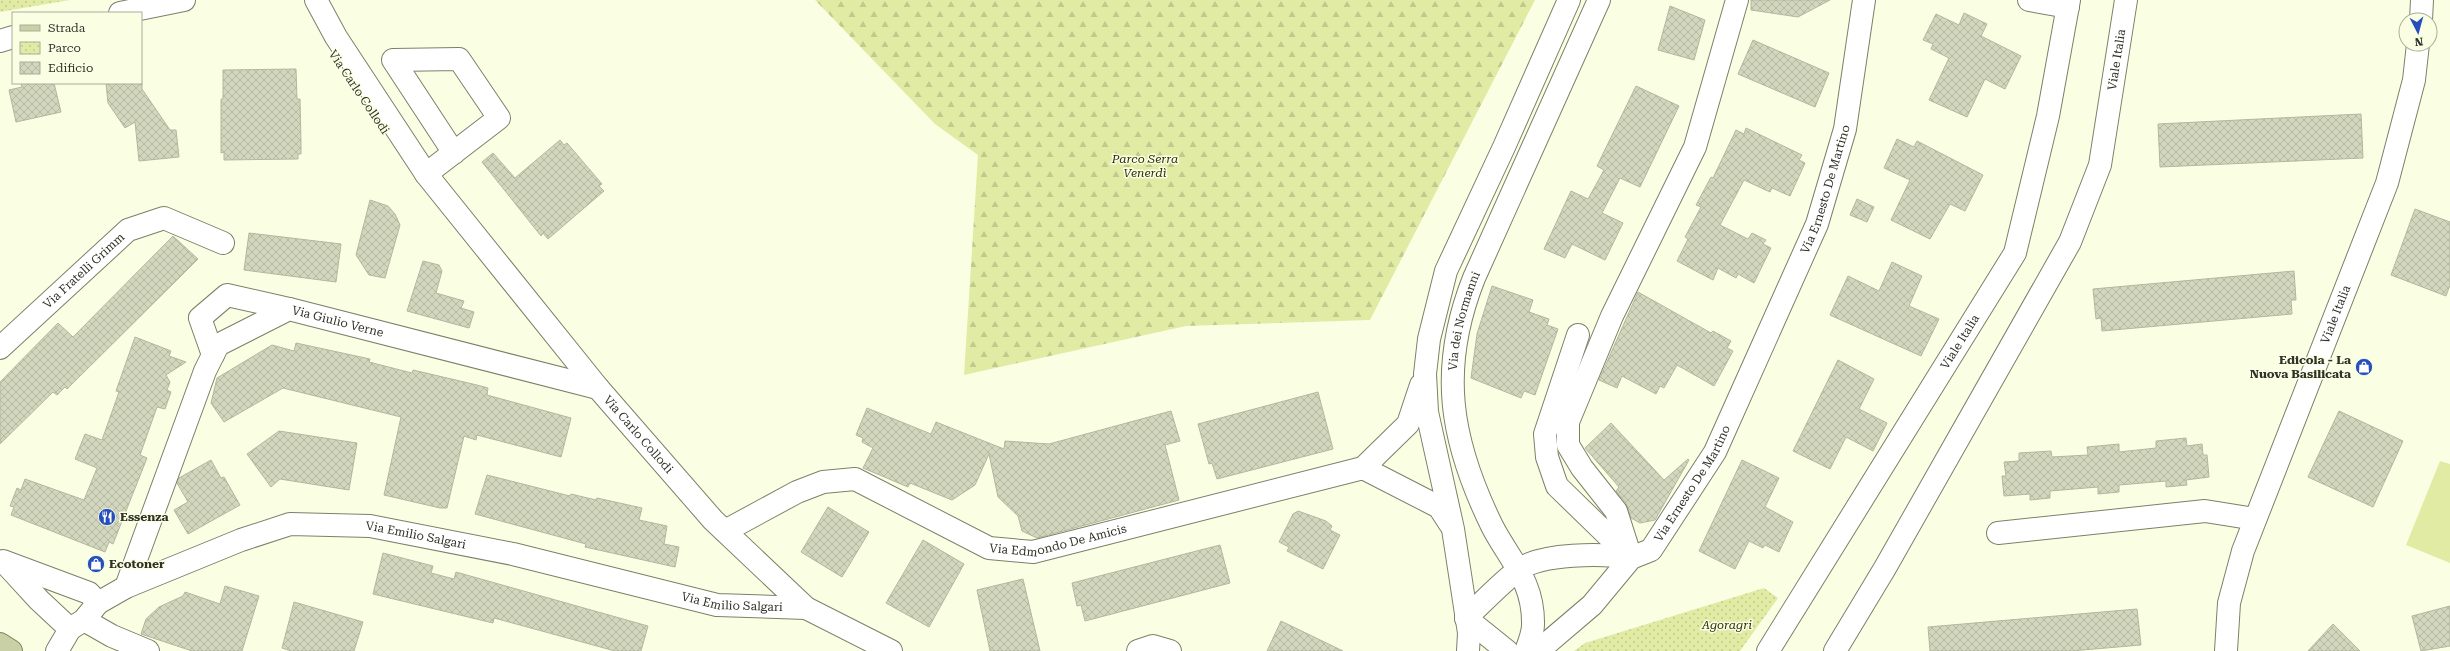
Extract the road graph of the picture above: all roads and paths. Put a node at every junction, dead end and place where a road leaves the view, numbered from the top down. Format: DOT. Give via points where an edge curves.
graph roads {
  1 [pos="184,0"];
  2 [pos="303,0"];
  3 [pos="316,0"];
  4 [pos="1569,0"];
  5 [pos="1599,0"];
  6 [pos="1737,0"];
  7 [pos="1864,0"];
  8 [pos="2028,0"];
  9 [pos="2126,0"];
  10 [pos="2422,0"];
  11 [pos="2069,4"];
  12 [pos="125,12"];
  13 [pos="2421,12"];
  14 [pos="12,37"];
  15 [pos="0,41"];
  16 [pos="2417,52"];
  17 [pos="454,152"];
  18 [pos="426,174"];
  19 [pos="223,243"];
  20 [pos="289,309"];
  21 [pos="1578,335"];
  22 [pos="0,348"];
  23 [pos="213,355"];
  24 [pos="1425,374"];
  25 [pos="598,388"];
  26 [pos="1363,468"];
  27 [pos="2255,519"];
  28 [pos="1453,529"];
  29 [pos="725,532"];
  30 [pos="1998,533"];
  31 [pos="1631,558"];
  32 [pos="1,559"];
  33 [pos="1519,569"];
  34 [pos="126,587"];
  35 [pos="98,603"];
  36 [pos="806,608"];
  37 [pos="1466,618"];
  38 [pos="77,625"];
  39 [pos="0,644"];
  40 [pos="11,651"];
  41 [pos="56,651"];
  42 [pos="148,651"];
  43 [pos="891,651"];
  44 [pos="1138,651"];
  45 [pos="1170,651"];
  46 [pos="1468,651"];
  47 [pos="1507,651"];
  48 [pos="1526,651"];
  49 [pos="1538,651"];
  50 [pos="1768,651"];
  51 [pos="1835,651"];
  52 [pos="2226,651"];
  1 -- 12 [label="street"];
  2 -- 18 [label="street, Via Carlo Collodi" via="326,43 402,158"];
  3 -- 18 [label="street, Via Carlo Collodi" via="336,37"];
  4 -- 24 [label="street" via="1446,270 1429,339"];
  5 -- 33 [label="street, Via dei Normanni" via="1474,278 1464,304 1456,340 1451,387 1457,431 1474,485 1493,527"];
  6 -- 31 [label="street" via="1695,147 1612,316 1568,422 1568,445 1582,468 1616,510"];
  7 -- 31 [label="street, Via Ernesto De Martino" via="1845,129 1817,224 1716,452 1651,550"];
  8 -- 11 [label="street"];
  9 -- 51 [label="street, Viale Italia" via="2100,165 2070,242 1885,568"];
  10 -- 13 [label="street"];
  11 -- 50 [label="street, Viale Italia" via="2048,116 2015,253"];
  14 -- 15 [label="street"];
  16 -- 27 [label="street, Viale Italia" via="2414,80 2387,183"];
  17 -- 17 [label="street" via="499,118 459,59 393,60"];
  17 -- 18 [label="street"];
  18 -- 25 [label="street, Via Carlo Collodi"];
  19 -- 22 [label="street, Via Fratelli Grimm" via="164,218 128,230"];
  20 -- 23 [label="street, Via Giulio Verne" via="218,345"];
  20 -- 23 [label="street" via="227,295 200,318"];
  20 -- 25 [label="street, Via Giulio Verne"];
  21 -- 31 [label="street" via="1545,434 1547,457 1557,486"];
  23 -- 34 [label="street, Via Giulio Verne"];
  24 -- 26 [label="street" via="1408,424"];
  24 -- 28 [label="street" via="1427,412"];
  25 -- 29 [label="street, Via Carlo Collodi"];
  26 -- 28 [label="street" via="1439,507"];
  26 -- 29 [label="street, Via Edmondo De Amicis" via="1033,552 989,548 854,479 823,482 797,492"];
  27 -- 30 [label="street" via="2205,511"];
  27 -- 52 [label="street, Viale Italia" via="2242,551 2229,603"];
  28 -- 37 [label="street"];
  29 -- 36 [label="street, Via Carlo Collodi"];
  31 -- 33 [label="street" via="1611,554 1543,558"];
  31 -- 49 [label="street" via="1592,605"];
  32 -- 35 [label="street" via="89,593"];
  32 -- 38 [label="street" via="38,600"];
  33 -- 37 [label="street"];
  33 -- 48 [label="street, Via dei Normanni" via="1529,588 1533,626"];
  34 -- 35 [label="street, Via Emilio Salgari"];
  34 -- 36 [label="street, Via Emilio Salgari" via="241,540 290,524 370,526 513,554 717,605"];
  35 -- 38 [label="street, Via Emilio Salgari"];
  36 -- 43 [label="street, Via Carlo Collodi"];
  37 -- 46 [label="street"];
  37 -- 47 [label="street"];
  38 -- 41 [label="street, Via Emilio Salgari"];
  38 -- 42 [label="street"];
  39 -- 40 [label="main road"];
  44 -- 45 [label="street" via="1153,646"];
}
